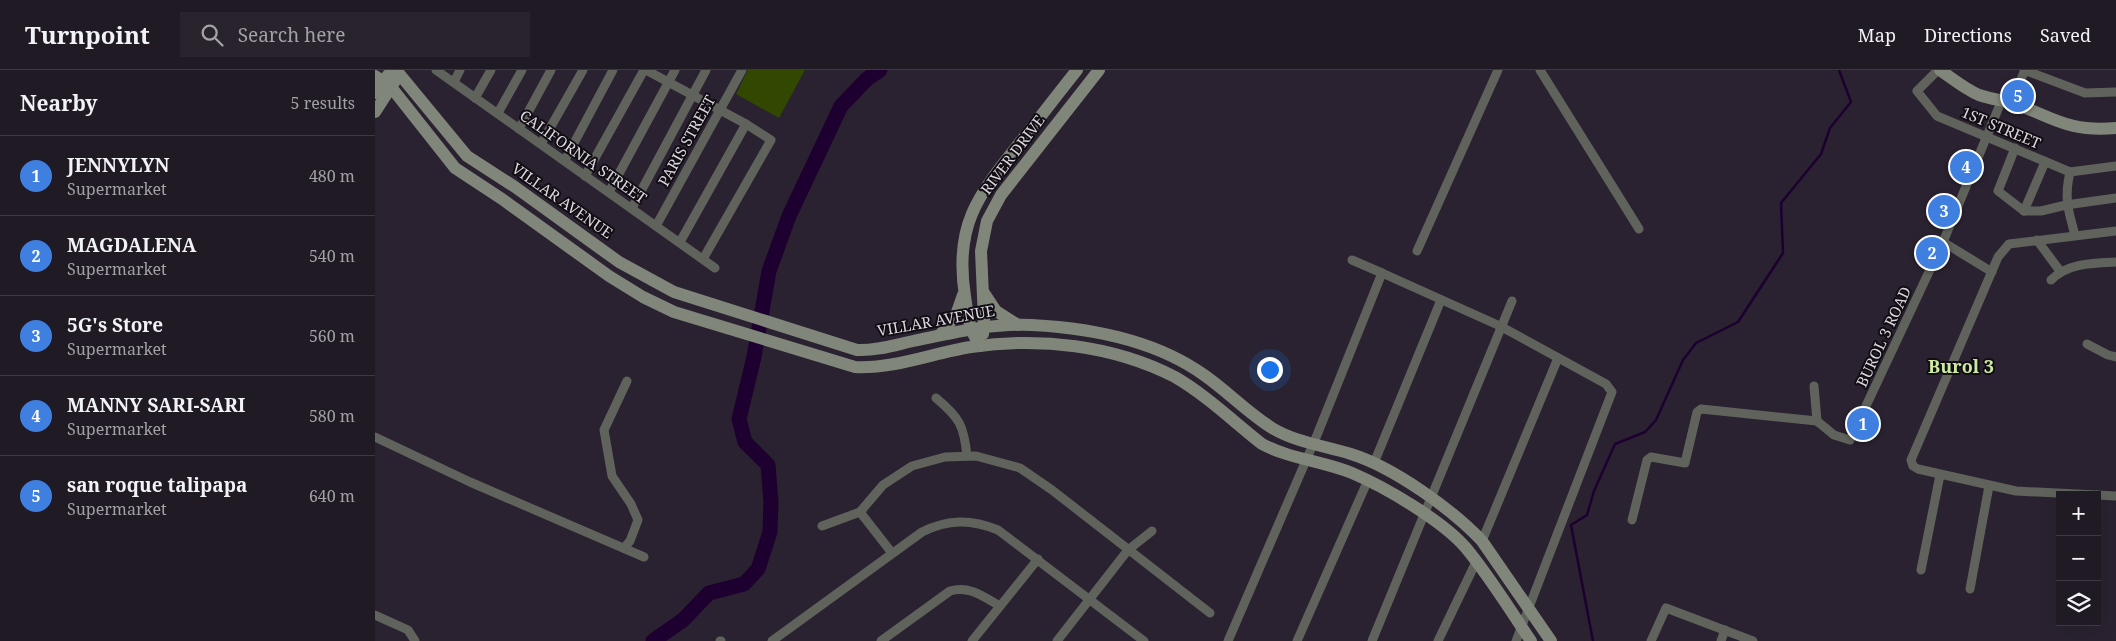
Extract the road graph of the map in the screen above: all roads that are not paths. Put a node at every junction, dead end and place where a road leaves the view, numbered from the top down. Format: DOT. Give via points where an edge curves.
graph roads {
  1 [pos="436,70"];
  2 [pos="460,70"];
  3 [pos="491,70"];
  4 [pos="522,70"];
  5 [pos="551,70"];
  6 [pos="583,70"];
  7 [pos="613,70"];
  8 [pos="645,70"];
  9 [pos="675,70"];
  10 [pos="706,70"];
  11 [pos="742,70"];
  12 [pos="1077,70"];
  13 [pos="1099,70"];
  14 [pos="1498,70"];
  15 [pos="1540,70"];
  16 [pos="1939,70"];
  17 [pos="2025,70"];
  18 [pos="398,71"];
  19 [pos="383,82"];
  20 [pos="454,82"];
  21 [pos="669,82"];
  22 [pos="2116,92"];
  23 [pos="375,93"];
  24 [pos="692,95"];
  25 [pos="475,98"];
  26 [pos="2006,102"];
  27 [pos="720,109"];
  28 [pos="375,112"];
  29 [pos="498,114"];
  30 [pos="746,124"];
  31 [pos="2116,128"];
  32 [pos="519,129"];
  33 [pos="1986,137"];
  34 [pos="541,144"];
  35 [pos="2015,148"];
  36 [pos="565,160"];
  37 [pos="2045,162"];
  38 [pos="2116,166"];
  39 [pos="2070,172"];
  40 [pos="585,176"];
  41 [pos="609,192"];
  42 [pos="2116,198"];
  43 [pos="2066,205"];
  44 [pos="632,208"];
  45 [pos="2024,211"];
  46 [pos="656,226"];
  47 [pos="1639,229"];
  48 [pos="2116,231"];
  49 [pos="2075,235"];
  50 [pos="2037,240"];
  51 [pos="680,242"];
  52 [pos="1943,242"];
  53 [pos="1417,250"];
  54 [pos="703,259"];
  55 [pos="1352,260"];
  56 [pos="2116,262"];
  57 [pos="715,268"];
  58 [pos="2060,271"];
  59 [pos="1992,272"];
  60 [pos="1382,273"];
  61 [pos="2051,280"];
  62 [pos="964,290"];
  63 [pos="982,290"];
  64 [pos="1441,300"];
  65 [pos="1512,301"];
  66 [pos="1018,325"];
  67 [pos="1500,326"];
  68 [pos="985,327"];
  69 [pos="969,329"];
  70 [pos="940,335"];
  71 [pos="2087,344"];
  72 [pos="980,346"];
  73 [pos="2116,357"];
  74 [pos="1558,358"];
  75 [pos="627,381"];
  76 [pos="1814,386"];
  77 [pos="936,398"];
  78 [pos="1817,421"];
  79 [pos="375,438"];
  80 [pos="1313,443"];
  81 [pos="967,456"];
  82 [pos="1306,459"];
  83 [pos="1374,463"];
  84 [pos="1940,475"];
  85 [pos="1368,480"];
  86 [pos="1989,486"];
  87 [pos="2056,493"];
  88 [pos="2101,495"];
  89 [pos="2116,496"];
  90 [pos="1432,499"];
  91 [pos="860,512"];
  92 [pos="1424,514"];
  93 [pos="1632,520"];
  94 [pos="822,526"];
  95 [pos="1152,531"];
  96 [pos="1482,541"];
  97 [pos="624,548"];
  98 [pos="1128,550"];
  99 [pos="892,553"];
  100 [pos="644,557"];
  101 [pos="1038,559"];
  102 [pos="1476,562"];
  103 [pos="1921,570"];
  104 [pos="1970,589"];
  105 [pos="1090,599"];
  106 [pos="1000,606"];
  107 [pos="1528,608"];
  108 [pos="1209,613"];
  109 [pos="375,615"];
  110 [pos="1521,627"];
  111 [pos="1725,630"];
  112 [pos="415,641"];
  113 [pos="772,641"];
  114 [pos="881,641"];
  115 [pos="972,641"];
  116 [pos="1057,641"];
  117 [pos="1144,641"];
  118 [pos="1228,641"];
  119 [pos="1297,641"];
  120 [pos="1372,641"];
  121 [pos="1438,641"];
  122 [pos="1516,641"];
  123 [pos="1531,641"];
  124 [pos="1551,641"];
  125 [pos="1651,641"];
  126 [pos="1721,641"];
  127 [pos="1753,641"];
  1 -- 20 [label="street, CALIFORNIA STREET"];
  2 -- 20 [label="street"];
  3 -- 25 [label="street"];
  4 -- 29 [label="street"];
  5 -- 32 [label="street"];
  6 -- 34 [label="street"];
  7 -- 36 [label="street"];
  8 -- 21 [label="street"];
  8 -- 40 [label="street"];
  9 -- 21 [label="street"];
  10 -- 24 [label="street"];
  11 -- 27 [label="street, PARIS STREET"];
  12 -- 62 [label="main road, RIVER DRIVE" via="977,201 967,225 962,251"];
  13 -- 63 [label="main road, RIVER DRIVE" via="996,204 982,241"];
  14 -- 53 [label="street"];
  15 -- 47 [label="street"];
  16 -- 26 [label="main road" via="1962,86"];
  16 -- 33 [label="street, 1ST STREET" via="1917,91 1937,116"];
  17 -- 22 [label="street" via="2085,93"];
  17 -- 26 [label="street, BUROL 3 ROAD"];
  18 -- 19 [label="main road"];
  18 -- 70 [label="main road, VILLAR AVENUE" via="467,156 619,262 674,292 850,349 865,350"];
  19 -- 23 [label="main road"];
  19 -- 28 [label="main road"];
  19 -- 72 [label="main road" via="461,173 609,276 674,312 847,366 865,368"];
  20 -- 25 [label="street, CALIFORNIA STREET"];
  21 -- 24 [label="street"];
  21 -- 41 [label="street"];
  24 -- 27 [label="street"];
  24 -- 44 [label="street"];
  25 -- 29 [label="street, CALIFORNIA STREET"];
  26 -- 31 [label="main road" via="2072,127"];
  26 -- 33 [label="street, BUROL 3 ROAD"];
  27 -- 30 [label="street"];
  27 -- 46 [label="street, PARIS STREET"];
  29 -- 32 [label="street, CALIFORNIA STREET"];
  30 -- 51 [label="street"];
  30 -- 54 [label="street" via="771,140"];
  32 -- 34 [label="street, CALIFORNIA STREET"];
  33 -- 35 [label="street, 1ST STREET"];
  33 -- 52 [label="street, BUROL 3 ROAD"];
  34 -- 36 [label="street, CALIFORNIA STREET"];
  35 -- 37 [label="street, 1ST STREET"];
  35 -- 45 [label="street" via="1998,191"];
  36 -- 40 [label="street, CALIFORNIA STREET"];
  37 -- 39 [label="street, 1ST STREET"];
  37 -- 45 [label="street"];
  38 -- 39 [label="street, 1ST STREET"];
  39 -- 43 [label="street"];
  40 -- 41 [label="street, CALIFORNIA STREET"];
  41 -- 44 [label="street, CALIFORNIA STREET"];
  42 -- 43 [label="street"];
  43 -- 45 [label="street"];
  43 -- 49 [label="street"];
  44 -- 46 [label="street, CALIFORNIA STREET"];
  46 -- 51 [label="street, CALIFORNIA STREET"];
  48 -- 49 [label="street"];
  49 -- 50 [label="street"];
  50 -- 58 [label="street"];
  50 -- 59 [label="street" via="2009,244 2000,254"];
  51 -- 54 [label="street, CALIFORNIA STREET"];
  52 -- 59 [label="street"];
  52 -- 78 [label="street, BUROL 3 ROAD" via="1850,440 1834,435"];
  54 -- 57 [label="street, CALIFORNIA STREET"];
  55 -- 60 [label="street"];
  56 -- 58 [label="street"];
  58 -- 61 [label="street"];
  59 -- 84 [label="street" via="1911,460 1913,466"];
  60 -- 64 [label="street"];
  60 -- 80 [label="street"];
  62 -- 69 [label="main road, RIVER DRIVE"];
  62 -- 70 [label="main road" via="956,315"];
  63 -- 66 [label="main road" via="996,311"];
  63 -- 68 [label="main road, RIVER DRIVE"];
  64 -- 67 [label="street"];
  64 -- 83 [label="street"];
  65 -- 67 [label="street"];
  66 -- 68 [label="main road, VILLAR AVENUE"];
  66 -- 80 [label="main road, VILLAR AVENUE" via="1075,328 1117,337 1164,353 1204,374 1272,428"];
  67 -- 74 [label="street"];
  67 -- 90 [label="street"];
  68 -- 69 [label="main road, VILLAR AVENUE"];
  68 -- 72 [label="main road, RIVER DRIVE"];
  69 -- 70 [label="main road, VILLAR AVENUE"];
  69 -- 72 [label="main road, RIVER DRIVE"];
  71 -- 73 [label="street"];
  72 -- 82 [label="main road" via="1065,345 1133,360 1193,389 1262,444"];
  74 -- 96 [label="street"];
  74 -- 107 [label="street" via="1606,384 1611,392"];
  75 -- 97 [label="street" via="604,430 612,476 638,520 630,542"];
  76 -- 78 [label="street"];
  77 -- 81 [label="street" via="952,412 965,432"];
  78 -- 93 [label="street" via="1701,409 1697,412 1685,463 1651,457 1647,460"];
  79 -- 97 [label="street"];
  80 -- 82 [label="street"];
  80 -- 83 [label="main road, VILLAR AVENUE"];
  81 -- 91 [label="street" via="945,457 903,471 883,485"];
  81 -- 98 [label="street" via="1020,468"];
  82 -- 85 [label="main road"];
  82 -- 118 [label="street"];
  83 -- 90 [label="main road, VILLAR AVENUE"];
  84 -- 86 [label="street"];
  84 -- 103 [label="street"];
  85 -- 92 [label="main road"];
  85 -- 119 [label="street"];
  86 -- 87 [label="street"];
  86 -- 104 [label="street"];
  88 -- 89 [label="street"];
  90 -- 92 [label="street"];
  90 -- 96 [label="main road, VILLAR AVENUE"];
  91 -- 94 [label="street"];
  91 -- 99 [label="street"];
  92 -- 102 [label="main road" via="1459,540"];
  92 -- 120 [label="street"];
  95 -- 98 [label="street"];
  96 -- 107 [label="main road, VILLAR AVENUE"];
  97 -- 100 [label="street"];
  98 -- 105 [label="street"];
  98 -- 108 [label="street"];
  99 -- 101 [label="street" via="937,525 966,521 998,530"];
  99 -- 113 [label="street"];
  101 -- 105 [label="street"];
  101 -- 106 [label="street"];
  102 -- 110 [label="main road"];
  102 -- 121 [label="street"];
  105 -- 116 [label="street"];
  105 -- 117 [label="street"];
  106 -- 114 [label="street" via="973,591 960,588 950,591"];
  106 -- 115 [label="street"];
  107 -- 110 [label="street"];
  107 -- 124 [label="main road, VILLAR AVENUE"];
  109 -- 112 [label="street" via="408,630"];
  110 -- 122 [label="street"];
  110 -- 123 [label="main road"];
  111 -- 125 [label="street" via="1667,608"];
  111 -- 126 [label="street"];
  111 -- 127 [label="street"];
}
